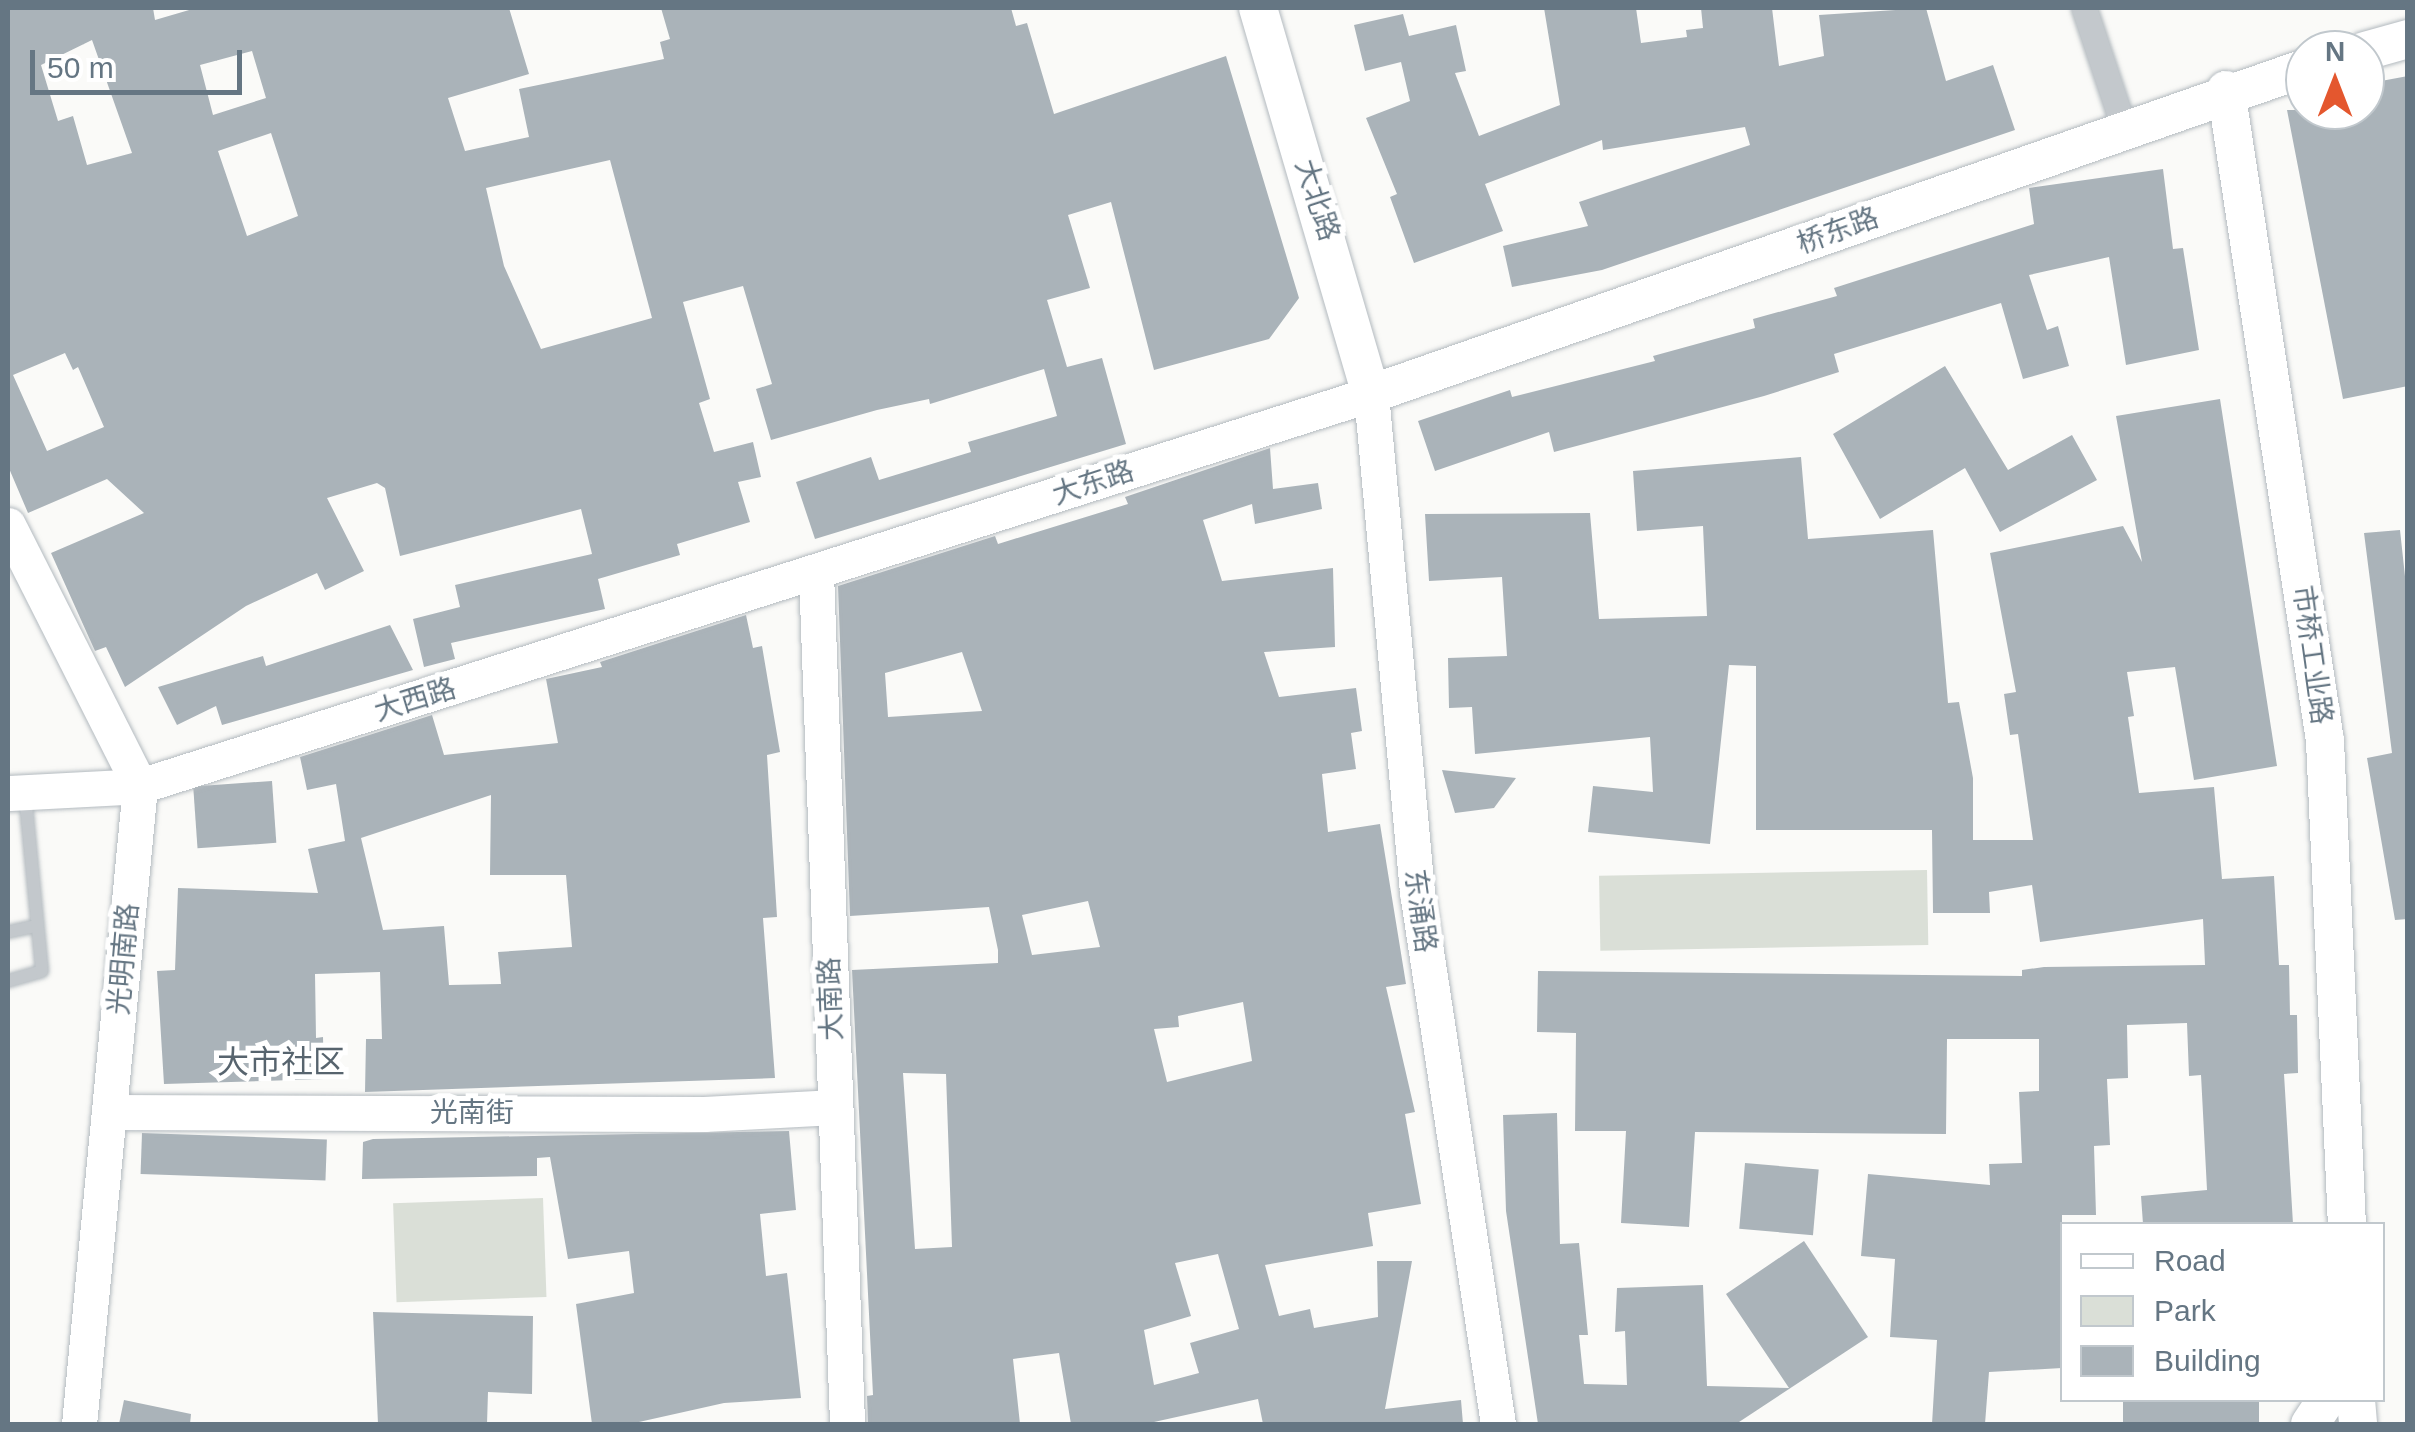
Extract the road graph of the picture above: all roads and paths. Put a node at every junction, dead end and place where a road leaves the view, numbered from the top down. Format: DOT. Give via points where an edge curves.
graph roads {
  1 [pos="1258,8"];
  2 [pos="2084,8"];
  3 [pos="2285,74"];
  4 [pos="2226,90"];
  5 [pos="2124,128"];
  6 [pos="1371,394"];
  7 [pos="8,525"];
  8 [pos="816,573"];
  9 [pos="140,786"];
  10 [pos="16,792"];
  11 [pos="36,926"];
  12 [pos="8,932"];
  13 [pos="8,982"];
  14 [pos="835,1107"];
  15 [pos="109,1112"];
  16 [pos="2347,1222"];
  17 [pos="2325,1402"];
  18 [pos="79,1424"];
  19 [pos="847,1424"];
  20 [pos="1498,1424"];
  21 [pos="2310,1424"];
  1 -- 6 [label="main road, 大北路"];
  2 -- 5 [label="street"];
  3 -- 4 [label="main road, 桥东路"];
  4 -- 5 [label="main road, 桥东路"];
  4 -- 16 [label="main road, 市桥工业路" via="2325,741"];
  5 -- 6 [label="main road, 桥东路"];
  6 -- 8 [label="street, 大东路"];
  6 -- 20 [label="street, 东涌路" via="1417,892"];
  7 -- 9 [label="street"];
  8 -- 9 [label="street, 大西路"];
  8 -- 14 [label="street, 大南路"];
  9 -- 10 [label="street, 大西路"];
  9 -- 15 [label="street, 光明南路"];
  10 -- 11 [label="lane"];
  11 -- 12 [label="lane"];
  11 -- 13 [label="lane" via="42,971"];
  14 -- 15 [label="street, 光南街" via="704,1114"];
  14 -- 19 [label="street, 大南路"];
  15 -- 18 [label="street, 光明南路"];
  17 -- 21 [label="main road"];
}
